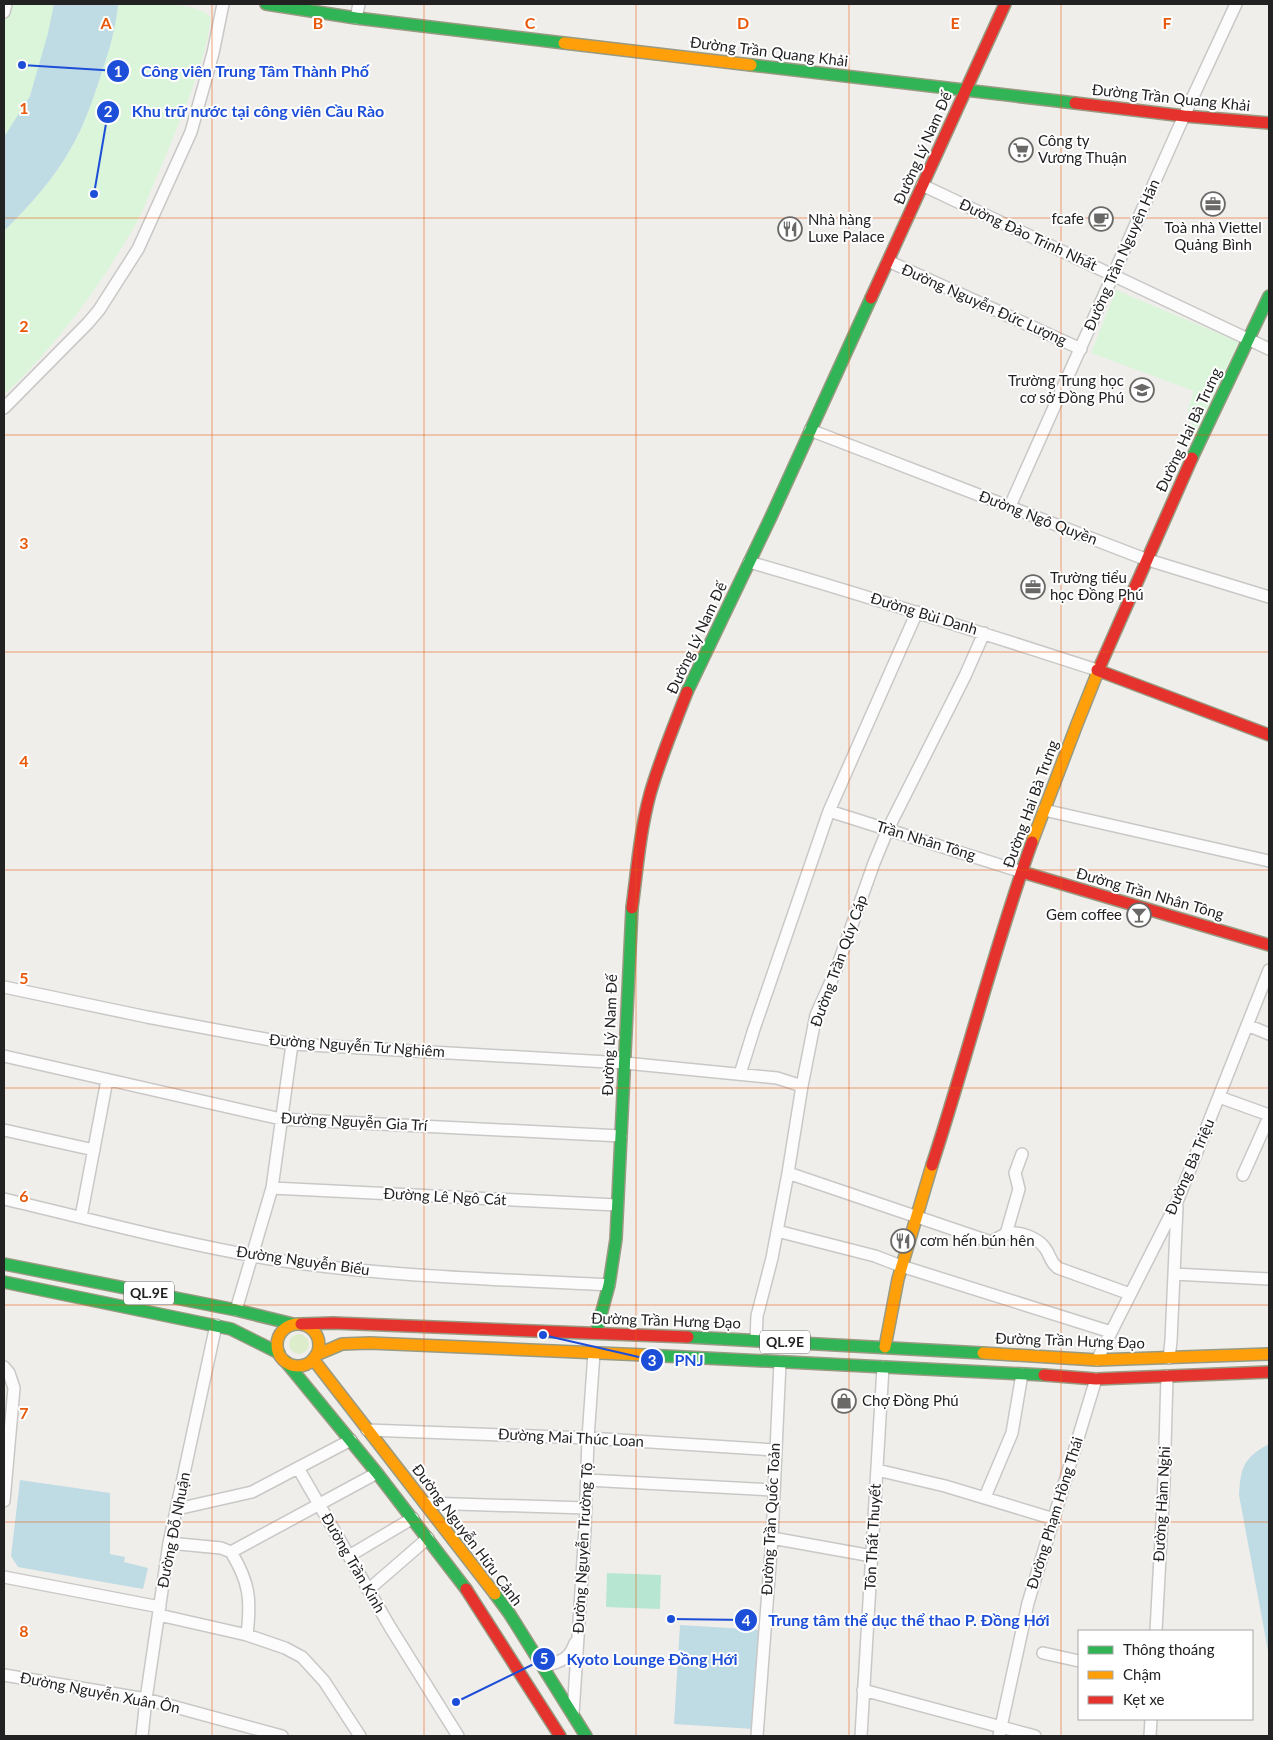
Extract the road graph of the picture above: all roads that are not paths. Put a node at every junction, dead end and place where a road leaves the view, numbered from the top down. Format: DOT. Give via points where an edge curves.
graph roads {
  1 [pos="6,4"];
  2 [pos="222,4"];
  3 [pos="266,4"];
  4 [pos="359,4"];
  5 [pos="1005,4"];
  6 [pos="1236,4"];
  7 [pos="4,12"];
  8 [pos="356,18"];
  9 [pos="965,91"];
  10 [pos="1184,116"];
  11 [pos="1269,123"];
  12 [pos="922,185"];
  13 [pos="888,261"];
  14 [pos="1113,276"];
  15 [pos="1269,296"];
  16 [pos="1248,339"];
  17 [pos="1081,348"];
  18 [pos="1269,349"];
  19 [pos="4,408"];
  20 [pos="810,430"];
  21 [pos="1010,506"];
  22 [pos="1145,559"];
  23 [pos="749,562"];
  24 [pos="1269,597"];
  25 [pos="917,612"];
  26 [pos="984,633"];
  27 [pos="1097,670"];
  28 [pos="1269,735"];
  29 [pos="1044,810"];
  30 [pos="829,811"];
  31 [pos="888,829"];
  32 [pos="1269,861"];
  33 [pos="1022,872"];
  34 [pos="1269,945"];
  35 [pos="1269,970"];
  36 [pos="4,987"];
  37 [pos="1247,1025"];
  38 [pos="1269,1034"];
  39 [pos="292,1044"];
  40 [pos="4,1056"];
  41 [pos="625,1063"];
  42 [pos="740,1074"];
  43 [pos="106,1080"];
  44 [pos="802,1086"];
  45 [pos="1219,1097"];
  46 [pos="1269,1116"];
  47 [pos="281,1119"];
  48 [pos="4,1130"];
  49 [pos="622,1136"];
  50 [pos="94,1150"];
  51 [pos="1022,1154"];
  52 [pos="788,1173"];
  53 [pos="1243,1175"];
  54 [pos="272,1188"];
  55 [pos="4,1199"];
  56 [pos="1177,1202"];
  57 [pos="617,1206"];
  58 [pos="916,1216"];
  59 [pos="82,1217"];
  60 [pos="777,1231"];
  61 [pos="1006,1234"];
  62 [pos="253,1255"];
  63 [pos="4,1264"];
  64 [pos="901,1266"];
  65 [pos="1174,1274"];
  66 [pos="1269,1279"];
  67 [pos="4,1282"];
  68 [pos="608,1285"];
  69 [pos="1130,1294"];
  70 [pos="236,1310"];
  71 [pos="297,1324"];
  72 [pos="216,1325"];
  73 [pos="1111,1332"];
  74 [pos="596,1333"];
  75 [pos="756,1340"];
  76 [pos="885,1347"];
  77 [pos="594,1353"];
  78 [pos="1269,1354"];
  79 [pos="283,1357"];
  80 [pos="314,1357"];
  81 [pos="1168,1358"];
  82 [pos="1098,1360"];
  83 [pos="780,1362"];
  84 [pos="4,1367"];
  85 [pos="883,1367"];
  86 [pos="1269,1372"];
  87 [pos="1022,1374"];
  88 [pos="1167,1376"];
  89 [pos="1096,1380"];
  90 [pos="367,1430"];
  91 [pos="588,1438"];
  92 [pos="351,1440"];
  93 [pos="775,1450"];
  94 [pos="298,1468"];
  95 [pos="877,1470"];
  96 [pos="377,1473"];
  97 [pos="587,1480"];
  98 [pos="773,1490"];
  99 [pos="985,1497"];
  100 [pos="4,1501"];
  101 [pos="425,1503"];
  102 [pos="319,1504"];
  103 [pos="586,1508"];
  104 [pos="178,1509"];
  105 [pos="413,1518"];
  106 [pos="1054,1519"];
  107 [pos="428,1538"];
  108 [pos="772,1538"];
  109 [pos="169,1543"];
  110 [pos="231,1552"];
  111 [pos="349,1556"];
  112 [pos="872,1556"];
  113 [pos="4,1577"];
  114 [pos="368,1590"];
  115 [pos="159,1611"];
  116 [pos="1156,1630"];
  117 [pos="578,1634"];
  118 [pos="247,1635"];
  119 [pos="1043,1652"];
  120 [pos="1078,1661"];
  121 [pos="543,1667"];
  122 [pos="4,1675"];
  123 [pos="523,1677"];
  124 [pos="863,1690"];
  125 [pos="146,1699"];
  126 [pos="572,1714"];
  127 [pos="1151,1720"];
  128 [pos="1001,1732"];
  129 [pos="558,1733"];
  130 [pos="142,1736"];
  131 [pos="282,1736"];
  132 [pos="360,1736"];
  133 [pos="458,1736"];
  134 [pos="545,1736"];
  135 [pos="586,1736"];
  136 [pos="757,1736"];
  137 [pos="861,1736"];
  138 [pos="1035,1736"];
  139 [pos="1150,1736"];
  1 -- 7 [label="street"];
  2 -- 19 [label="street" via="213,53 191,132 138,249 88,324"];
  3 -- 8 [label="main road, Đường Trần Quang Khải"];
  4 -- 8 [label="street"];
  5 -- 9 [label="main road, Đường Lý Nam Đế"];
  6 -- 10 [label="street, Đường Trần Nguyên Hãn"];
  8 -- 9 [label="main road, Đường Trần Quang Khải"];
  9 -- 10 [label="main road, Đường Trần Quang Khải"];
  9 -- 12 [label="main road, Đường Lý Nam Đế"];
  10 -- 11 [label="main road, Đường Trần Quang Khải"];
  10 -- 14 [label="street, Đường Trần Nguyên Hãn"];
  12 -- 13 [label="main road, Đường Lý Nam Đế"];
  12 -- 14 [label="street, Đường Đào Trinh Nhất"];
  13 -- 17 [label="street, Đường Nguyễn Đức Lượng"];
  13 -- 20 [label="main road, Đường Lý Nam Đế"];
  14 -- 16 [label="street, Đường Đào Trinh Nhất"];
  14 -- 17 [label="street, Đường Trần Nguyên Hãn"];
  15 -- 16 [label="main road, Đường Hai Bà Trưng"];
  16 -- 18 [label="street, Đường Đào Trinh Nhất"];
  16 -- 22 [label="main road, Đường Hai Bà Trưng"];
  17 -- 21 [label="street, Đường Trần Nguyên Hãn"];
  20 -- 21 [label="street, Đường Ngô Quyền"];
  20 -- 23 [label="main road, Đường Lý Nam Đế"];
  21 -- 22 [label="street, Đường Ngô Quyền"];
  22 -- 24 [label="street, Đường Ngô Quyền"];
  22 -- 27 [label="main road, Đường Hai Bà Trưng"];
  23 -- 25 [label="street, Đường Bùi Danh"];
  23 -- 41 [label="main road, Đường Lý Nam Đế" via="692,679 650,795 631,915"];
  25 -- 26 [label="street, Đường Bùi Danh"];
  25 -- 30 [label="street"];
  26 -- 27 [label="street, Đường Bùi Danh"];
  26 -- 31 [label="street, Đường Trần Qúy Cáp" via="966,676"];
  27 -- 28 [label="main road"];
  27 -- 29 [label="main road, Đường Hai Bà Trưng"];
  29 -- 32 [label="street"];
  29 -- 33 [label="main road, Đường Hai Bà Trưng"];
  30 -- 31 [label="street, Trần Nhân Tông"];
  30 -- 42 [label="street"];
  31 -- 33 [label="street, Trần Nhân Tông"];
  31 -- 44 [label="street, Đường Trần Qúy Cáp" via="816,1015"];
  33 -- 34 [label="main road, Đường Trần Nhân Tông"];
  33 -- 58 [label="main road, Đường Hai Bà Trưng"];
  35 -- 37 [label="street, Đường Bà Triệu"];
  36 -- 39 [label="street, Đường Nguyễn Tư Nghiêm"];
  37 -- 38 [label="street"];
  37 -- 45 [label="street, Đường Bà Triệu"];
  39 -- 41 [label="street, Đường Nguyễn Tư Nghiêm"];
  39 -- 47 [label="street"];
  40 -- 43 [label="street, Đường Nguyễn Gia Trí"];
  41 -- 42 [label="street, Đường Nguyễn Tư Nghiêm"];
  41 -- 49 [label="main road, Đường Lý Nam Đế"];
  42 -- 44 [label="street, Đường Nguyễn Tư Nghiêm" via="777,1078"];
  43 -- 47 [label="street, Đường Nguyễn Gia Trí"];
  43 -- 50 [label="street"];
  44 -- 52 [label="street, Đường Trần Qúy Cáp"];
  45 -- 46 [label="street"];
  45 -- 56 [label="street, Đường Bà Triệu"];
  46 -- 53 [label="street"];
  47 -- 49 [label="street, Đường Nguyễn Gia Trí"];
  47 -- 54 [label="street"];
  48 -- 50 [label="street"];
  49 -- 57 [label="main road, Đường Lý Nam Đế"];
  50 -- 59 [label="street"];
  51 -- 61 [label="street" via="1015,1173 1019,1189"];
  52 -- 58 [label="street"];
  52 -- 60 [label="street, Đường Trần Qúy Cáp"];
  54 -- 57 [label="street, Đường Lê Ngô Cát"];
  54 -- 62 [label="street"];
  55 -- 59 [label="street, Đường Nguyễn Biểu"];
  56 -- 65 [label="street"];
  56 -- 69 [label="street, Đường Bà Triệu"];
  57 -- 68 [label="main road, Đường Lý Nam Đế" via="616,1239"];
  58 -- 61 [label="street" via="992,1242"];
  58 -- 64 [label="main road, Đường Hai Bà Trưng"];
  59 -- 62 [label="street, Đường Nguyễn Biểu"];
  60 -- 64 [label="street" via="875,1256"];
  60 -- 75 [label="street, Đường Trần Qúy Cáp" via="758,1316"];
  61 -- 69 [label="street" via="1028,1236 1044,1246 1051,1262 1058,1268"];
  62 -- 68 [label="street, Đường Nguyễn Biểu" via="395,1273"];
  62 -- 70 [label="street"];
  63 -- 70 [label="main road, Đường Trần Hưng Đạo / QL.9E"];
  64 -- 73 [label="street"];
  64 -- 76 [label="main road, Đường Hai Bà Trưng"];
  65 -- 66 [label="street"];
  65 -- 81 [label="street"];
  67 -- 72 [label="main road, QL.9E"];
  68 -- 74 [label="main road, Đường Lý Nam Đế"];
  69 -- 73 [label="street, Đường Bà Triệu"];
  70 -- 71 [label="main road, Đường Trần Hưng Đạo / QL.9E"];
  71 -- 74 [label="main road, Đường Trần Hưng Đạo / QL.9E"];
  71 -- 79 [label="main road" via="280,1333 277,1343"];
  71 -- 80 [label="main road" via="310,1328 317,1336 319,1345"];
  72 -- 79 [label="main road, QL.9E" via="241,1333"];
  72 -- 104 [label="street, Đường Đỗ Nhuận"];
  73 -- 82 [label="street, Đường Bà Triệu"];
  74 -- 75 [label="main road, Đường Trần Hưng Đạo / QL.9E"];
  74 -- 77 [label="main road, Đường Lý Nam Đế"];
  75 -- 76 [label="main road, Đường Trần Hưng Đạo / QL.9E"];
  76 -- 82 [label="main road, Đường Trần Hưng Đạo / QL.9E"];
  76 -- 85 [label="main road, Đường Hai Bà Trưng"];
  77 -- 80 [label="main road, QL.9E" via="370,1343 342,1344"];
  77 -- 83 [label="main road, QL.9E"];
  77 -- 91 [label="street, Đường Nguyễn Trường Tộ"];
  78 -- 81 [label="main road, Đường Trần Hưng Đạo / QL.9E"];
  79 -- 80 [label="main road" via="300,1365"];
  79 -- 92 [label="main road"];
  80 -- 90 [label="main road, Đường Nguyễn Hữu Cảnh"];
  81 -- 82 [label="main road, Đường Trần Hưng Đạo / QL.9E"];
  81 -- 88 [label="main road"];
  83 -- 85 [label="main road, QL.9E"];
  83 -- 93 [label="street, Đường Trần Quốc Toản"];
  84 -- 100 [label="street" via="14,1388"];
  85 -- 87 [label="main road, QL.9E"];
  85 -- 95 [label="street, Tôn Thất Thuyết"];
  86 -- 88 [label="main road, QL.9E"];
  87 -- 89 [label="main road, QL.9E"];
  87 -- 99 [label="street" via="1012,1433"];
  88 -- 89 [label="main road, QL.9E"];
  88 -- 116 [label="street, Đường Hàm Nghi"];
  89 -- 106 [label="street, Đường Phạm Hồng Thái"];
  90 -- 91 [label="street, Đường Mai Thúc Loan"];
  90 -- 101 [label="main road, Đường Nguyễn Hữu Cảnh"];
  91 -- 93 [label="street, Đường Mai Thúc Loan"];
  91 -- 97 [label="street, Đường Nguyễn Trường Tộ"];
  92 -- 94 [label="street"];
  92 -- 96 [label="main road"];
  93 -- 98 [label="street, Đường Trần Quốc Toản"];
  94 -- 102 [label="street"];
  94 -- 104 [label="street" via="252,1492"];
  95 -- 99 [label="street"];
  95 -- 112 [label="street, Tôn Thất Thuyết"];
  96 -- 102 [label="street"];
  96 -- 105 [label="main road"];
  97 -- 98 [label="street"];
  97 -- 103 [label="street, Đường Nguyễn Trường Tộ"];
  98 -- 108 [label="street, Đường Trần Quốc Toản"];
  99 -- 106 [label="street"];
  101 -- 103 [label="street"];
  101 -- 121 [label="main road, Đường Nguyễn Hữu Cảnh" via="490,1586"];
  102 -- 110 [label="street, Đường Trần Kinh"];
  102 -- 111 [label="street, Đường Trần Kinh"];
  103 -- 117 [label="street, Đường Nguyễn Trường Tộ"];
  104 -- 109 [label="street, Đường Đỗ Nhuận"];
  105 -- 107 [label="main road"];
  105 -- 111 [label="street"];
  106 -- 128 [label="street, Đường Phạm Hồng Thái" via="1028,1603"];
  107 -- 114 [label="street"];
  107 -- 123 [label="main road" via="474,1600"];
  108 -- 112 [label="street"];
  108 -- 136 [label="street, Đường Trần Quốc Toản"];
  109 -- 110 [label="street" via="221,1548"];
  109 -- 115 [label="street, Đường Đỗ Nhuận"];
  110 -- 118 [label="street" via="241,1568 249,1596"];
  111 -- 114 [label="street, Đường Trần Kinh"];
  112 -- 124 [label="street, Tôn Thất Thuyết"];
  113 -- 115 [label="street"];
  114 -- 133 [label="street, Đường Trần Kinh"];
  115 -- 118 [label="street"];
  115 -- 125 [label="street, Đường Đỗ Nhuận"];
  117 -- 121 [label="street" via="570,1655"];
  117 -- 126 [label="street, Đường Nguyễn Trường Tộ"];
  118 -- 132 [label="street" via="302,1657 324,1681"];
  119 -- 120 [label="street"];
  121 -- 123 [label="main road"];
  121 -- 126 [label="main road, Đường Nguyễn Hữu Cảnh"];
  122 -- 125 [label="street, Đường Nguyễn Xuân Ôn"];
  123 -- 129 [label="main road"];
  124 -- 128 [label="street"];
  124 -- 137 [label="street, Tôn Thất Thuyết"];
  125 -- 130 [label="street, Đường Đỗ Nhuận"];
  125 -- 131 [label="street, Đường Nguyễn Xuân Ôn"];
  126 -- 129 [label="main road"];
  126 -- 135 [label="main road, Đường Nguyễn Hữu Cảnh"];
  127 -- 139 [label="street"];
  128 -- 138 [label="street"];
  129 -- 134 [label="street"];
}
